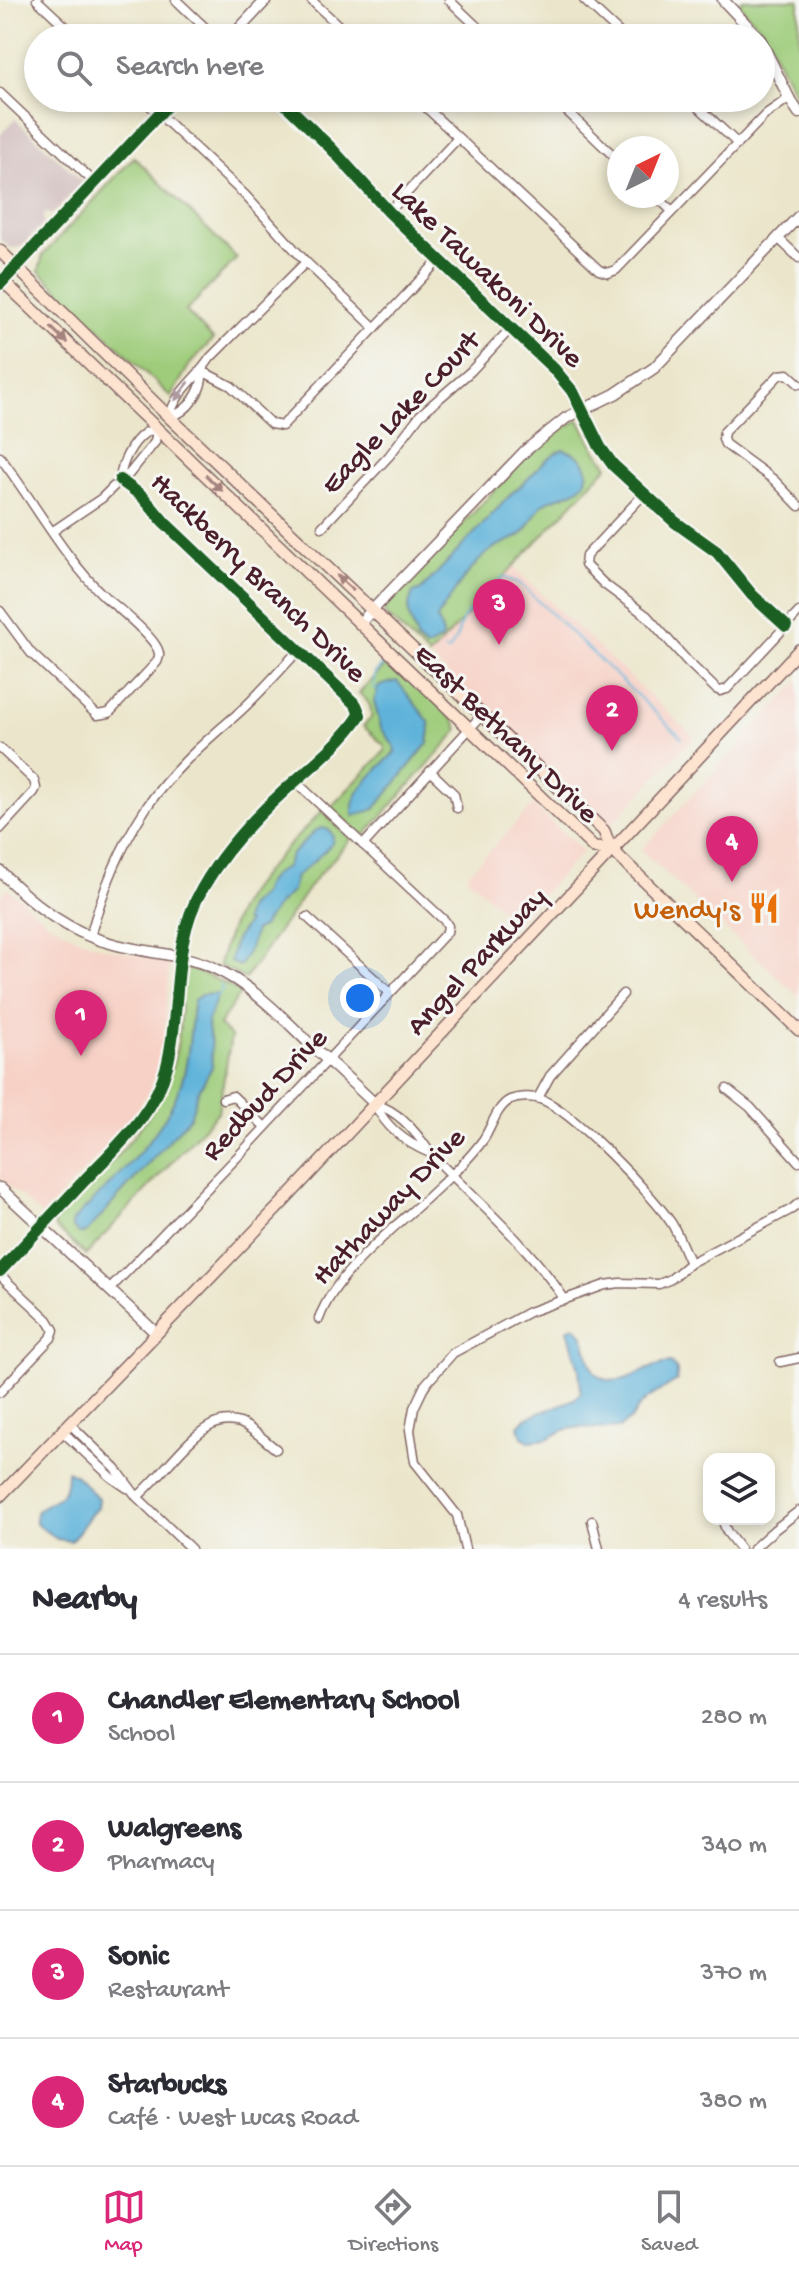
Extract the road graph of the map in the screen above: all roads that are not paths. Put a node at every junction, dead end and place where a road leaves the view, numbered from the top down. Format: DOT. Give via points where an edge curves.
graph roads {
  1 [pos="37,0"];
  2 [pos="176,0"];
  3 [pos="266,0"];
  4 [pos="311,0"];
  5 [pos="449,0"];
  6 [pos="584,0"];
  7 [pos="730,2"];
  8 [pos="63,24"];
  9 [pos="201,24"];
  10 [pos="244,24"];
  11 [pos="337,24"];
  12 [pos="474,24"];
  13 [pos="610,24"];
  14 [pos="748,24"];
  15 [pos="775,70"];
  16 [pos="0,93"];
  17 [pos="789,98"];
  18 [pos="775,108"];
  19 [pos="294,112"];
  20 [pos="431,112"];
  21 [pos="568,112"];
  22 [pos="704,112"];
  23 [pos="769,112"];
  24 [pos="799,113"];
  25 [pos="159,114"];
  26 [pos="458,138"];
  27 [pos="737,143"];
  28 [pos="607,150"];
  29 [pos="95,183"];
  30 [pos="669,208"];
  31 [pos="672,211"];
  32 [pos="389,212"];
  33 [pos="799,216"];
  34 [pos="778,238"];
  35 [pos="0,251"];
  36 [pos="799,258"];
  37 [pos="439,260"];
  38 [pos="306,262"];
  39 [pos="16,267"];
  40 [pos="1,281"];
  41 [pos="375,328"];
  42 [pos="511,328"];
  43 [pos="202,371"];
  44 [pos="799,384"];
  45 [pos="581,411"];
  46 [pos="170,417"];
  47 [pos="157,429"];
  48 [pos="0,457"];
  49 [pos="120,480"];
  50 [pos="644,494"];
  51 [pos="799,506"];
  52 [pos="322,527"];
  53 [pos="53,531"];
  54 [pos="373,610"];
  55 [pos="799,612"];
  56 [pos="2,618"];
  57 [pos="360,623"];
  58 [pos="786,626"];
  59 [pos="299,650"];
  60 [pos="799,650"];
  61 [pos="482,715"];
  62 [pos="470,728"];
  63 [pos="0,748"];
  64 [pos="430,771"];
  65 [pos="295,781"];
  66 [pos="457,808"];
  67 [pos="0,829"];
  68 [pos="363,845"];
  69 [pos="611,849"];
  70 [pos="0,871"];
  71 [pos="307,917"];
  72 [pos="90,937"];
  73 [pos="179,957"];
  74 [pos="390,993"];
  75 [pos="623,994"];
  76 [pos="799,1030"];
  77 [pos="328,1060"];
  78 [pos="727,1089"];
  79 [pos="538,1098"];
  80 [pos="223,1099"];
  81 [pos="375,1104"];
  82 [pos="265,1127"];
  83 [pos="799,1162"];
  84 [pos="451,1175"];
  85 [pos="0,1188"];
  86 [pos="799,1203"];
  87 [pos="41,1227"];
  88 [pos="690,1263"];
  89 [pos="0,1273"];
  90 [pos="109,1290"];
  91 [pos="565,1300"];
  92 [pos="319,1319"];
  93 [pos="156,1333"];
  94 [pos="799,1358"];
  95 [pos="780,1362"];
  96 [pos="0,1392"];
  97 [pos="66,1427"];
  98 [pos="276,1449"];
  99 [pos="134,1494"];
  100 [pos="0,1496"];
  101 [pos="799,1511"];
  102 [pos="592,1521"];
  103 [pos="724,1525"];
  104 [pos="191,1549"];
  105 [pos="465,1549"];
  106 [pos="599,1549"];
  107 [pos="740,1549"];
  108 [pos="753,1549"];
  1 -- 8 [label="street"];
  2 -- 9 [label="street"];
  3 -- 10 [label="street"];
  4 -- 11 [label="street"];
  5 -- 12 [label="street"];
  6 -- 13 [label="street"];
  7 -- 14 [label="street"];
  15 -- 17 [label="street"];
  16 -- 29 [label="street"];
  17 -- 18 [label="street"];
  17 -- 24 [label="street"];
  19 -- 32 [label="street, Lake Tawakoni Drive"];
  20 -- 26 [label="street"];
  21 -- 28 [label="street"];
  22 -- 27 [label="street"];
  23 -- 27 [label="street"];
  25 -- 29 [label="street"];
  25 -- 38 [label="street"];
  26 -- 31 [label="street" via="599,270 616,270"];
  26 -- 32 [label="street"];
  27 -- 31 [label="street"];
  29 -- 39 [label="street"];
  30 -- 31 [label="street"];
  32 -- 37 [label="street, Lake Tawakoni Drive"];
  33 -- 34 [label="street"];
  34 -- 36 [label="street"];
  34 -- 45 [label="street" via="654,368"];
  35 -- 39 [label="main road, East Bethany Drive"];
  37 -- 41 [label="street"];
  37 -- 42 [label="street, Lake Tawakoni Drive"];
  38 -- 41 [label="street"];
  38 -- 43 [label="street"];
  39 -- 40 [label="street"];
  39 -- 46 [label="main road, East Bethany Drive"];
  40 -- 47 [label="main road, East Bethany Drive, one-way"];
  41 -- 43 [label="street" via="278,427 231,386"];
  42 -- 45 [label="street, Lake Tawakoni Drive" via="568,385"];
  42 -- 52 [label="street, Eagle Lake Court" via="420,415"];
  43 -- 46 [label="street" via="172,405"];
  44 -- 51 [label="street" via="785,373 779,375 723,439"];
  45 -- 50 [label="street, Lake Tawakoni Drive" via="606,457"];
  45 -- 54 [label="street" via="525,451"];
  46 -- 47 [label="main road"];
  54 -- 46 [label="main road, East Bethany Drive, one-way"];
  47 -- 49 [label="street" via="146,432 132,448"];
  47 -- 57 [label="main road, East Bethany Drive, one-way"];
  48 -- 53 [label="street"];
  49 -- 53 [label="street"];
  49 -- 59 [label="street, Hackberry Branch Drive"];
  50 -- 58 [label="street, Lake Tawakoni Drive" via="717,552"];
  50 -- 58 [label="street" via="586,556 585,565 647,616 716,689 727,689"];
  53 -- 56 [label="street" via="86,576 155,645 157,662 109,713 97,715"];
  54 -- 57 [label="street"];
  54 -- 61 [label="main road, East Bethany Drive"];
  55 -- 58 [label="street"];
  57 -- 62 [label="main road, East Bethany Drive"];
  59 -- 65 [label="street, Hackberry Branch Drive" via="360,712"];
  59 -- 72 [label="street" via="146,808 109,880"];
  60 -- 69 [label="main road, Angel Parkway"];
  61 -- 62 [label="street"];
  61 -- 69 [label="main road, East Bethany Drive" via="604,831"];
  62 -- 64 [label="street"];
  62 -- 69 [label="main road, East Bethany Drive" via="594,848"];
  63 -- 67 [label="street" via="36,788"];
  64 -- 66 [label="street" via="454,794"];
  64 -- 68 [label="street"];
  65 -- 68 [label="street"];
  65 -- 73 [label="street" via="218,862 199,893"];
  68 -- 74 [label="street, Redbud Drive" via="448,926"];
  69 -- 76 [label="main road"];
  69 -- 81 [label="main road, Angel Parkway"];
  70 -- 72 [label="street" via="44,911"];
  71 -- 74 [label="street"];
  72 -- 73 [label="street"];
  73 -- 77 [label="street" via="239,982"];
  73 -- 87 [label="street" via="173,1034 157,1092 136,1126"];
  74 -- 77 [label="street, Redbud Drive"];
  75 -- 79 [label="street" via="550,1076"];
  77 -- 81 [label="street"];
  77 -- 82 [label="street, Redbud Drive"];
  78 -- 83 [label="street"];
  79 -- 84 [label="street, Hathaway Drive" via="505,1104 485,1138"];
  79 -- 88 [label="street" via="604,1148 650,1197 672,1225"];
  80 -- 82 [label="street" via="233,1096"];
  81 -- 84 [label="street" via="409,1144 430,1153"];
  81 -- 93 [label="main road, Angel Parkway"];
  82 -- 90 [label="street, Redbud Drive"];
  84 -- 91 [label="street" via="521,1243"];
  84 -- 92 [label="street, Hathaway Drive" via="355,1265"];
  85 -- 87 [label="street"];
  86 -- 88 [label="street"];
  87 -- 89 [label="street"];
  87 -- 90 [label="street"];
  88 -- 91 [label="street" via="659,1284 605,1285"];
  89 -- 96 [label="street" via="54,1330"];
  90 -- 93 [label="street"];
  91 -- 105 [label="street" via="529,1312 453,1353 425,1385 414,1408 410,1430 415,1462 457,1515"];
  93 -- 97 [label="main road, Angel Parkway"];
  94 -- 95 [label="street"];
  97 -- 99 [label="street" via="111,1477"];
  97 -- 100 [label="main road, Angel Parkway"];
  98 -- 99 [label="street" via="244,1424 219,1422 196,1437 150,1486"];
  99 -- 104 [label="street"];
  101 -- 108 [label="street"];
  102 -- 106 [label="street"];
  103 -- 107 [label="street"];
}
